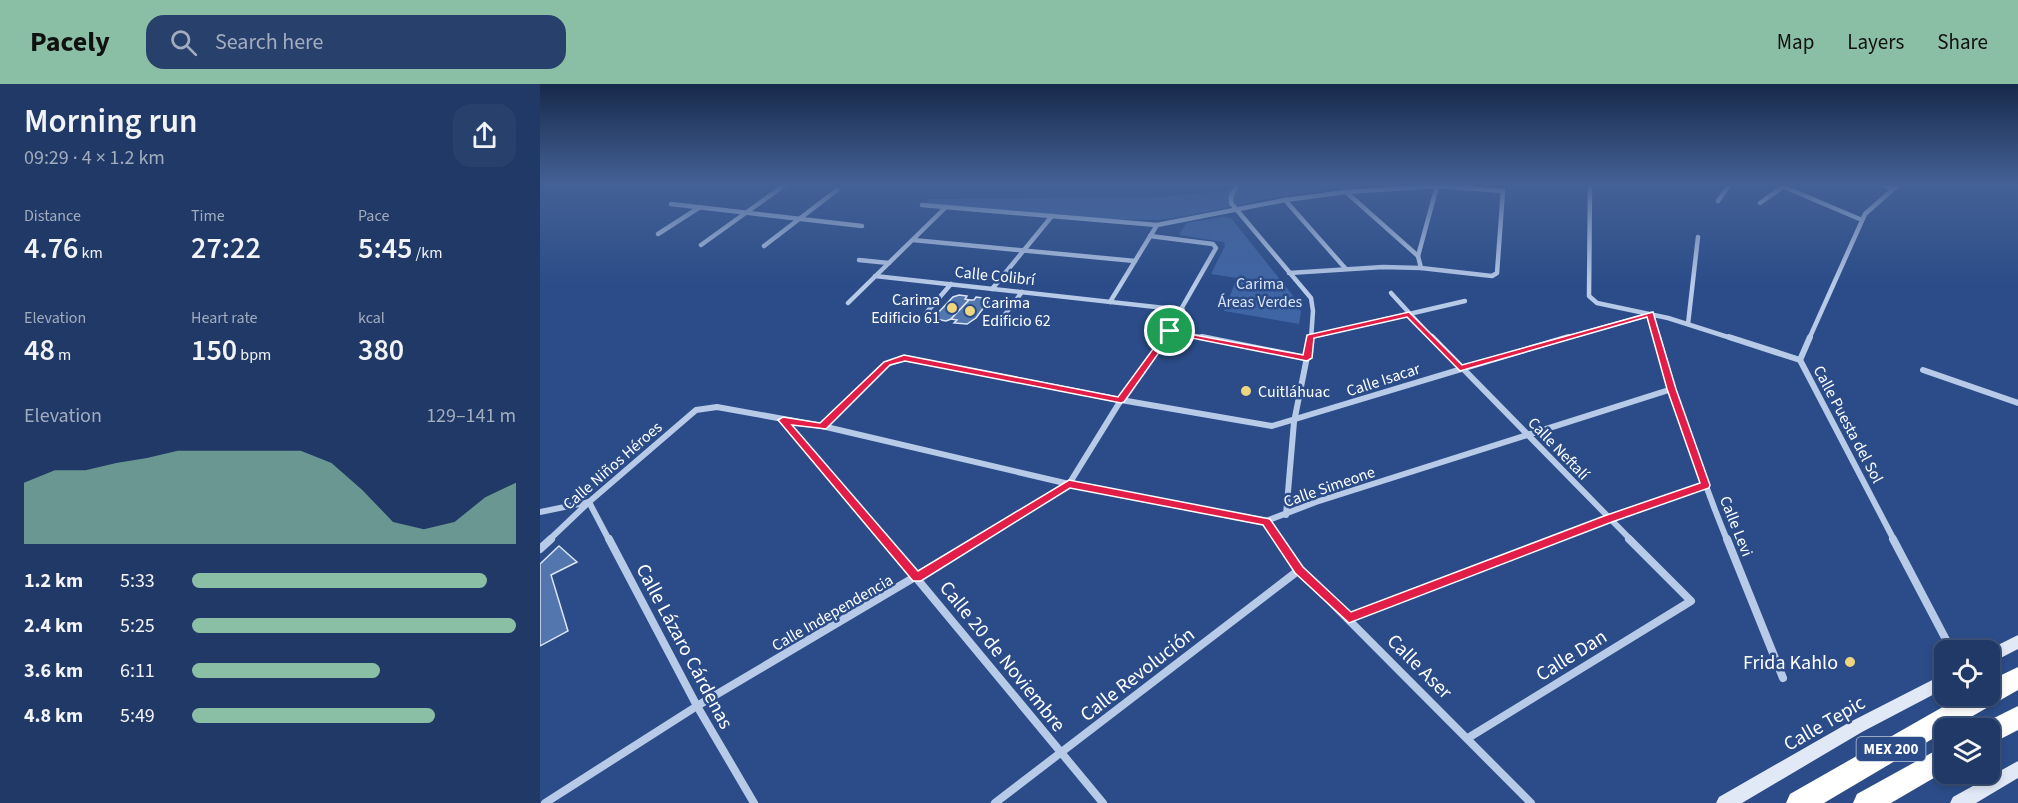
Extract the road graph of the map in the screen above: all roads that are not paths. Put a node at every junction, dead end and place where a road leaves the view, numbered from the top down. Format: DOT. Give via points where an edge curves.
graph roads {
  1 [pos="684,218"];
  2 [pos="739,218"];
  3 [pos="786,218"];
  4 [pos="935,218"];
  5 [pos="1051,218"];
  6 [pos="1070,218"];
  7 [pos="1198,218"];
  8 [pos="1242,218"];
  9 [pos="1300,218"];
  10 [pos="1375,218"];
  11 [pos="1428,218"];
  12 [pos="1501,218"];
  13 [pos="1590,218"];
  14 [pos="1856,218"];
  15 [pos="799,219"];
  16 [pos="1862,220"];
  17 [pos="1157,225"];
  18 [pos="862,226"];
  19 [pos="658,234"];
  20 [pos="1150,236"];
  21 [pos="1698,237"];
  22 [pos="913,240"];
  23 [pos="701,244"];
  24 [pos="764,246"];
  25 [pos="1024,250"];
  26 [pos="1418,256"];
  27 [pos="859,260"];
  28 [pos="1135,261"];
  29 [pos="889,262"];
  30 [pos="1345,268"];
  31 [pos="1420,268"];
  32 [pos="1289,273"];
  33 [pos="876,276"];
  34 [pos="951,284"];
  35 [pos="992,289"];
  36 [pos="1022,292"];
  37 [pos="1391,293"];
  38 [pos="1465,301"];
  39 [pos="1110,302"];
  40 [pos="848,303"];
  41 [pos="1183,310"];
  42 [pos="1409,314"];
  43 [pos="1651,314"];
  44 [pos="927,320"];
  45 [pos="1688,324"];
  46 [pos="997,325"];
  47 [pos="1170,331"];
  48 [pos="1310,337"];
  49 [pos="1307,358"];
  50 [pos="1800,360"];
  51 [pos="1460,368"];
  52 [pos="1923,370"];
  53 [pos="1672,389"];
  54 [pos="1121,400"];
  55 [pos="2018,403"];
  56 [pos="706,407"];
  57 [pos="783,420"];
  58 [pos="1294,422"];
  59 [pos="822,426"];
  60 [pos="1528,435"];
  61 [pos="1069,484"];
  62 [pos="1705,485"];
  63 [pos="589,502"];
  64 [pos="540,512"];
  65 [pos="1286,515"];
  66 [pos="1608,519"];
  67 [pos="1266,521"];
  68 [pos="540,549"];
  69 [pos="1299,570"];
  70 [pos="917,578"];
  71 [pos="1691,601"];
  72 [pos="1349,618"];
  73 [pos="1946,640"];
  74 [pos="2018,642"];
  75 [pos="2000,651"];
  76 [pos="1783,678"];
  77 [pos="2018,678"];
  78 [pos="1934,686"];
  79 [pos="2000,687"];
  80 [pos="697,706"];
  81 [pos="1967,706"];
  82 [pos="2018,717"];
  83 [pos="2000,727"];
  84 [pos="1468,738"];
  85 [pos="1061,753"];
  86 [pos="1934,764"];
  87 [pos="2018,769"];
  88 [pos="545,803"];
  89 [pos="754,803"];
  90 [pos="995,803"];
  91 [pos="1103,803"];
  92 [pos="1531,803"];
  93 [pos="1725,803"];
  94 [pos="1798,803"];
  95 [pos="1866,803"];
  96 [pos="1959,803"];
  1 -- 19 [label="street"];
  2 -- 23 [label="street"];
  3 -- 15 [label="street"];
  4 -- 22 [label="street"];
  5 -- 25 [label="street"];
  6 -- 17 [label="street"];
  7 -- 17 [label="street"];
  8 -- 32 [label="street"];
  9 -- 30 [label="street"];
  10 -- 26 [label="street"];
  11 -- 26 [label="street"];
  12 -- 31 [label="street" via="1497,273 1492,276"];
  13 -- 43 [label="street" via="1589,296 1597,303"];
  14 -- 16 [label="street"];
  15 -- 18 [label="street"];
  15 -- 24 [label="street"];
  16 -- 50 [label="street, Calle Puesta del Sol"];
  17 -- 20 [label="street"];
  20 -- 28 [label="street"];
  20 -- 41 [label="street, Calle Independencia" via="1216,246"];
  21 -- 45 [label="street"];
  22 -- 25 [label="street"];
  22 -- 29 [label="street"];
  25 -- 28 [label="street"];
  25 -- 35 [label="street"];
  26 -- 31 [label="street"];
  27 -- 29 [label="street"];
  28 -- 39 [label="street"];
  29 -- 33 [label="street"];
  30 -- 31 [label="street"];
  30 -- 32 [label="street"];
  32 -- 48 [label="street" via="1311,298"];
  33 -- 34 [label="street, Calle Colibrí"];
  33 -- 40 [label="street"];
  34 -- 35 [label="street, Calle Colibrí"];
  34 -- 44 [label="street" via="926,313"];
  35 -- 36 [label="street, Calle Colibrí"];
  36 -- 39 [label="street, Calle Colibrí"];
  36 -- 46 [label="street"];
  37 -- 42 [label="street, Calle Neftalí"];
  38 -- 42 [label="street"];
  39 -- 41 [label="street, Calle Colibrí"];
  41 -- 47 [label="street, Calle Independencia"];
  42 -- 48 [label="street"];
  42 -- 51 [label="street, Calle Neftalí"];
  43 -- 45 [label="street"];
  43 -- 51 [label="street, Calle Isacar"];
  43 -- 53 [label="street, Calle Levi"];
  45 -- 50 [label="street"];
  47 -- 49 [label="street"];
  47 -- 54 [label="street, Calle Independencia"];
  48 -- 49 [label="street"];
  49 -- 58 [label="street"];
  50 -- 73 [label="street, Calle Puesta del Sol"];
  51 -- 58 [label="street, Calle Isacar"];
  51 -- 60 [label="street, Calle Neftalí"];
  52 -- 55 [label="street"];
  53 -- 60 [label="street, Calle Simeone"];
  53 -- 62 [label="street, Calle Levi"];
  54 -- 58 [label="street, Calle Isacar" via="1272,426"];
  54 -- 59 [label="street, Calle Isacar" via="904,358 887,364"];
  54 -- 61 [label="street, Calle Independencia"];
  56 -- 57 [label="street, Calle Simeone"];
  56 -- 63 [label="street, Calle Niños Héroes" via="696,410"];
  57 -- 59 [label="street, Calle Simeone"];
  57 -- 70 [label="street, Calle 20 de Noviembre"];
  58 -- 65 [label="street"];
  59 -- 61 [label="street, Calle Simeone"];
  60 -- 65 [label="street, Calle Simeone"];
  60 -- 66 [label="street, Calle Neftalí"];
  61 -- 67 [label="street, Calle Simeone"];
  61 -- 70 [label="street, Calle Independencia"];
  62 -- 66 [label="street"];
  62 -- 76 [label="street, Calle Levi"];
  63 -- 64 [label="street"];
  63 -- 68 [label="street, Calle Niños Héroes"];
  63 -- 80 [label="street, Calle Lázaro Cárdenas"];
  65 -- 67 [label="street, Calle Simeone"];
  66 -- 71 [label="street, Calle Neftalí"];
  66 -- 72 [label="street"];
  67 -- 69 [label="street, Calle Aser"];
  69 -- 72 [label="street, Calle Aser"];
  69 -- 85 [label="street, Calle Revolución"];
  70 -- 80 [label="street, Calle Independencia"];
  70 -- 85 [label="street, Calle 20 de Noviembre"];
  71 -- 84 [label="street, Calle Dan"];
  72 -- 84 [label="street, Calle Aser"];
  74 -- 75 [label="main road"];
  77 -- 79 [label="highway"];
  78 -- 93 [label="main road, Calle Tepic"];
  80 -- 88 [label="street, Calle Independencia"];
  80 -- 89 [label="street, Calle Lázaro Cárdenas"];
  81 -- 94 [label="highway, MEX 200"];
  82 -- 83 [label="highway"];
  84 -- 92 [label="street, Calle Aser"];
  85 -- 90 [label="street, Calle Revolución"];
  85 -- 91 [label="street, Calle 20 de Noviembre"];
  86 -- 95 [label="highway, MEX 200"];
  87 -- 96 [label="main road"];
}
